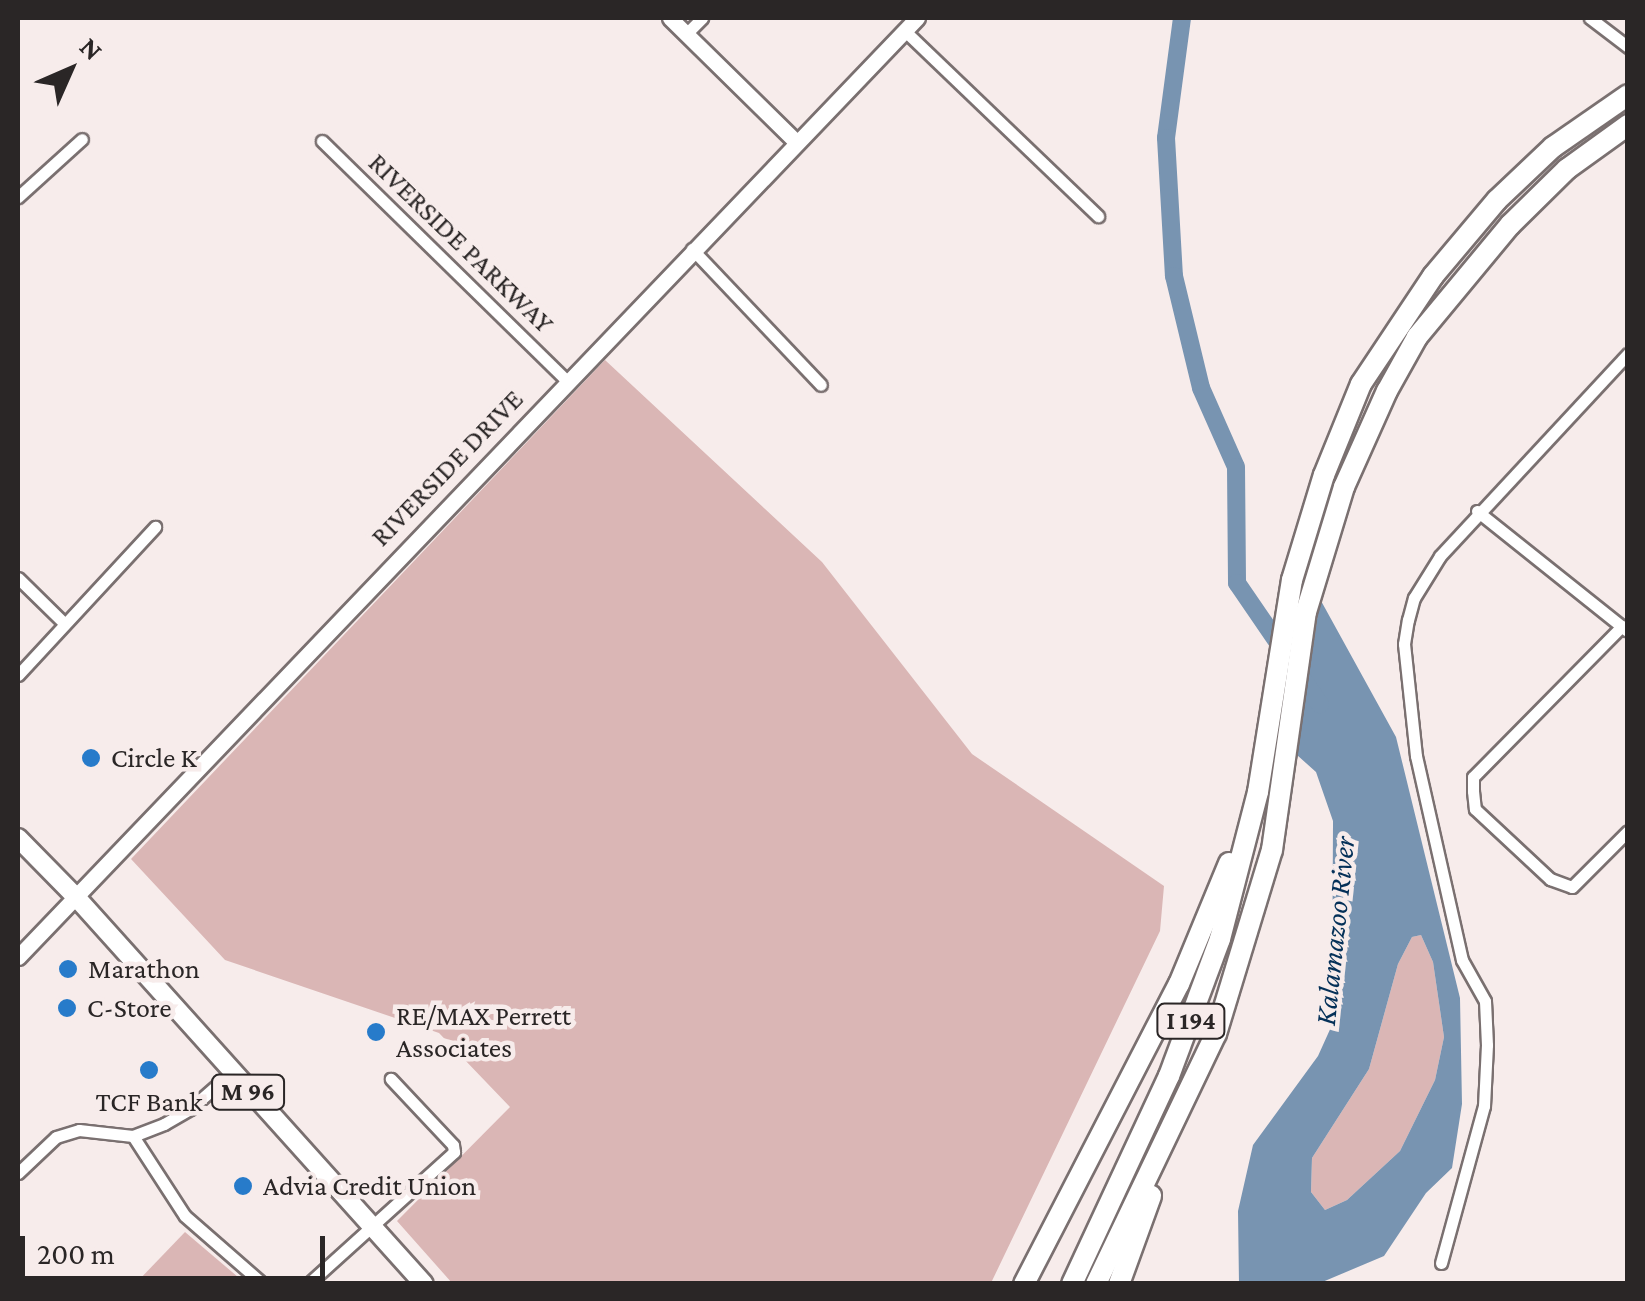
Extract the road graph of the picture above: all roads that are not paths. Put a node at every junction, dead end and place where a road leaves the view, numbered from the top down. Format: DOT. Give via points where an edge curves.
graph roads {
  1 [pos="670,18"];
  2 [pos="702,18"];
  3 [pos="917,18"];
  4 [pos="1590,18"];
  5 [pos="904,30"];
  6 [pos="686,34"];
  7 [pos="1628,47"];
  8 [pos="1628,95"];
  9 [pos="1621,129"];
  10 [pos="82,139"];
  11 [pos="322,141"];
  12 [pos="795,141"];
  13 [pos="18,196"];
  14 [pos="1098,216"];
  15 [pos="692,249"];
  16 [pos="1628,354"];
  17 [pos="566,380"];
  18 [pos="821,385"];
  19 [pos="1477,511"];
  20 [pos="155,527"];
  21 [pos="18,578"];
  22 [pos="64,622"];
  23 [pos="1625,628"];
  24 [pos="18,674"];
  25 [pos="1258,792"];
  26 [pos="1628,831"];
  27 [pos="18,838"];
  28 [pos="76,897"];
  29 [pos="18,957"];
  30 [pos="231,1073"];
  31 [pos="391,1079"];
  32 [pos="1192,1083"];
  33 [pos="133,1136"];
  34 [pos="18,1173"];
  35 [pos="371,1226"];
  36 [pos="1441,1263"];
  37 [pos="263,1284"];
  38 [pos="308,1284"];
  39 [pos="424,1284"];
  40 [pos="1024,1284"];
  41 [pos="1072,1284"];
  42 [pos="1096,1284"];
  43 [pos="1119,1284"];
  1 -- 6 [label="street"];
  2 -- 6 [label="street"];
  3 -- 5 [label="street, RIVERSIDE DRIVE"];
  4 -- 7 [label="street"];
  5 -- 12 [label="street, RIVERSIDE DRIVE"];
  5 -- 14 [label="street"];
  6 -- 12 [label="street"];
  8 -- 25 [label="highway, I 194" via="1597,113 1496,200 1393,331 1354,402 1300,553"];
  9 -- 32 [label="highway, I 194" via="1567,169 1510,225 1416,337 1344,487 1302,632 1272,850 1216,1034"];
  10 -- 13 [label="street"];
  11 -- 17 [label="street, RIVERSIDE PARKWAY"];
  12 -- 15 [label="street, RIVERSIDE DRIVE"];
  15 -- 17 [label="street, RIVERSIDE DRIVE"];
  15 -- 18 [label="street"];
  16 -- 19 [label="street"];
  17 -- 28 [label="street, RIVERSIDE DRIVE"];
  19 -- 23 [label="street"];
  19 -- 36 [label="street" via="1414,598 1404,644 1416,756 1462,960 1485,1001 1484,1106"];
  20 -- 22 [label="street"];
  21 -- 22 [label="street"];
  22 -- 24 [label="street"];
  23 -- 26 [label="street" via="1473,777 1475,810 1550,879 1572,887"];
  25 -- 40 [label="highway" via="1178,984"];
  25 -- 41 [label="highway, I 194" via="1196,1008"];
  27 -- 28 [label="main road, M 96"];
  28 -- 29 [label="street, RIVERSIDE DRIVE"];
  28 -- 30 [label="main road, M 96"];
  30 -- 33 [label="street" via="190,1109"];
  30 -- 35 [label="main road, M 96"];
  31 -- 35 [label="street" via="454,1152"];
  32 -- 42 [label="highway, I 194"];
  32 -- 43 [label="highway"];
  33 -- 34 [label="street" via="78,1130 56,1138"];
  33 -- 37 [label="street" via="184,1216"];
  35 -- 38 [label="street"];
  35 -- 39 [label="main road, M 96"];
}
